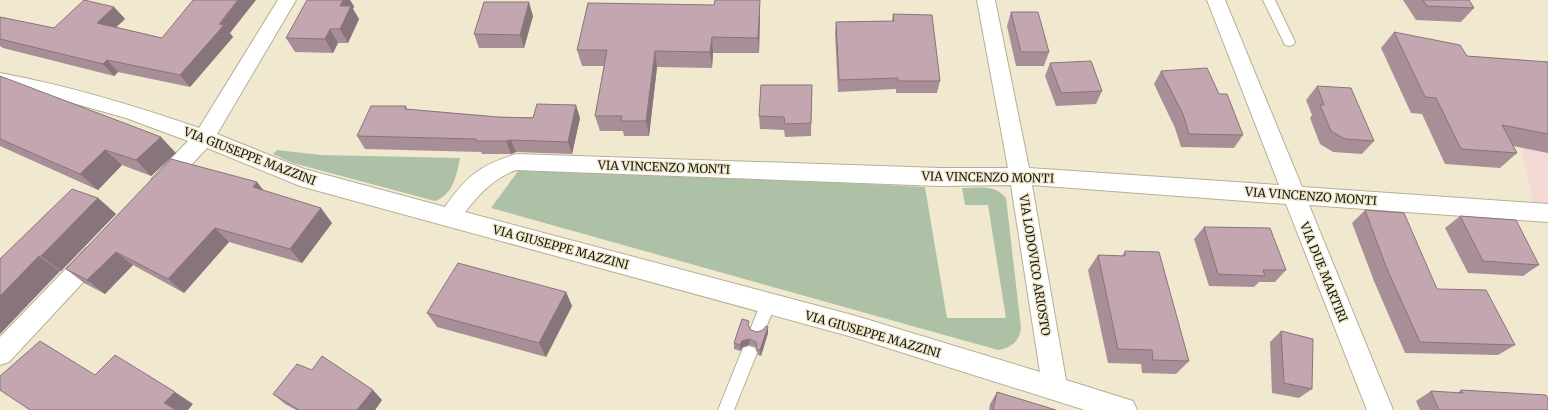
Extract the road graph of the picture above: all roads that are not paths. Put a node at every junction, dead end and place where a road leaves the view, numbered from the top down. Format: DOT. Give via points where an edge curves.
graph roads {
  1 [pos="287,0"];
  2 [pos="986,0"];
  3 [pos="1216,0"];
  4 [pos="1269,0"];
  5 [pos="1289,42"];
  6 [pos="0,80"];
  7 [pos="204,138"];
  8 [pos="1020,176"];
  9 [pos="1294,195"];
  10 [pos="145,200"];
  11 [pos="1548,213"];
  12 [pos="450,217"];
  13 [pos="107,240"];
  14 [pos="768,303"];
  15 [pos="758,330"];
  16 [pos="749,353"];
  17 [pos="0,354"];
  18 [pos="1055,389"];
  19 [pos="726,410"];
  20 [pos="1124,410"];
  21 [pos="1380,410"];
  1 -- 7 [label="street"];
  2 -- 8 [label="street, VIA LODOVICO ARIOSTO"];
  3 -- 9 [label="street, VIA DUE MARTIRI"];
  4 -- 5 [label="lane"];
  6 -- 7 [label="street, VIA GIUSEPPE MAZZINI" via="48,89 130,112"];
  7 -- 10 [label="street"];
  7 -- 12 [label="street, VIA GIUSEPPE MAZZINI" via="300,177"];
  8 -- 9 [label="street, VIA VINCENZO MONTI"];
  8 -- 12 [label="street, VIA VINCENZO MONTI" via="940,177 516,162 493,170 479,180 465,193"];
  8 -- 18 [label="street, VIA LODOVICO ARIOSTO"];
  9 -- 11 [label="street, VIA VINCENZO MONTI"];
  9 -- 21 [label="street, VIA DUE MARTIRI"];
  12 -- 14 [label="street, VIA GIUSEPPE MAZZINI"];
  13 -- 17 [label="street"];
  14 -- 15 [label="lane"];
  14 -- 18 [label="street, VIA GIUSEPPE MAZZINI" via="864,329"];
  16 -- 19 [label="lane"];
  18 -- 20 [label="street, VIA GIUSEPPE MAZZINI"];
}
